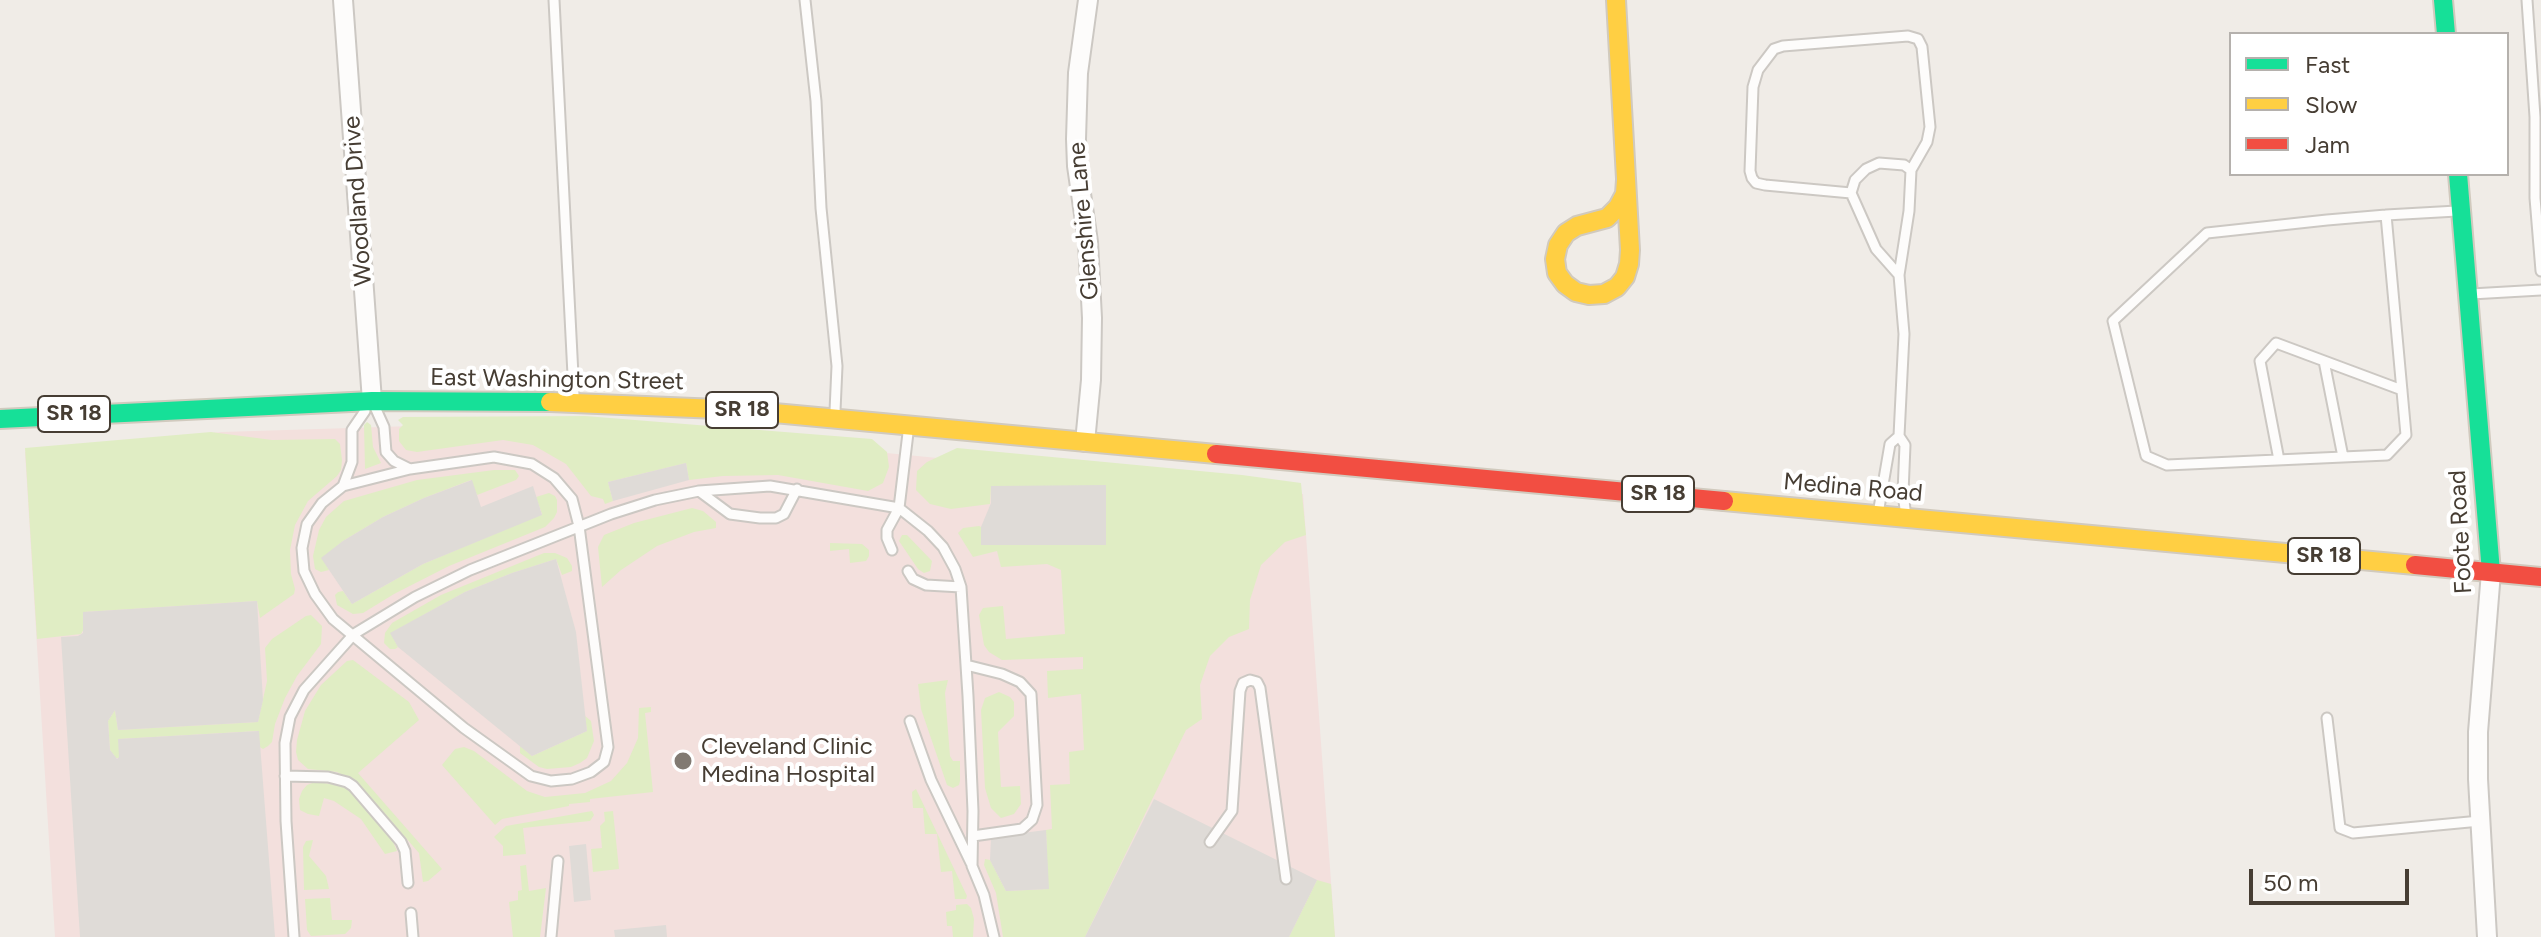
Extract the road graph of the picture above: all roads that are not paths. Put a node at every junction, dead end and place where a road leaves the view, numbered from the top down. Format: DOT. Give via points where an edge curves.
graph roads {
  1 [pos="343,0"];
  2 [pos="554,0"];
  3 [pos="805,0"];
  4 [pos="1088,0"];
  5 [pos="1616,0"];
  6 [pos="2443,0"];
  7 [pos="2527,0"];
  8 [pos="2446,32"];
  9 [pos="2538,117"];
  10 [pos="1911,170"];
  11 [pos="2458,176"];
  12 [pos="1626,180"];
  13 [pos="2538,191"];
  14 [pos="1851,193"];
  15 [pos="2461,210"];
  16 [pos="2386,215"];
  17 [pos="2541,271"];
  18 [pos="1899,275"];
  19 [pos="2541,290"];
  20 [pos="2468,294"];
  21 [pos="2324,361"];
  22 [pos="2402,390"];
  23 [pos="372,401"];
  24 [pos="574,402"];
  25 [pos="0,419"];
  26 [pos="835,419"];
  27 [pos="909,425"];
  28 [pos="1899,436"];
  29 [pos="1085,442"];
  30 [pos="1160,448"];
  31 [pos="2343,457"];
  32 [pos="2279,460"];
  33 [pos="410,469"];
  34 [pos="343,486"];
  35 [pos="797,489"];
  36 [pos="699,491"];
  37 [pos="899,508"];
  38 [pos="1878,514"];
  39 [pos="1906,517"];
  40 [pos="579,526"];
  41 [pos="892,550"];
  42 [pos="908,571"];
  43 [pos="2491,572"];
  44 [pos="2541,577"];
  45 [pos="961,587"];
  46 [pos="354,634"];
  47 [pos="966,665"];
  48 [pos="2327,718"];
  49 [pos="910,721"];
  50 [pos="285,776"];
  51 [pos="2480,821"];
  52 [pos="973,836"];
  53 [pos="1210,842"];
  54 [pos="558,861"];
  55 [pos="972,866"];
  56 [pos="1286,879"];
  57 [pos="408,883"];
  58 [pos="411,913"];
  59 [pos="294,937"];
  60 [pos="413,937"];
  61 [pos="551,937"];
  62 [pos="994,937"];
  63 [pos="2487,937"];
  1 -- 23 [label="street, Woodland Drive"];
  2 -- 24 [label="lane"];
  3 -- 26 [label="lane" via="837,366"];
  4 -- 29 [label="street, Glenshire Lane" via="1076,139 1092,318"];
  5 -- 12 [label="main road"];
  6 -- 8 [label="main road"];
  7 -- 9 [label="lane"];
  9 -- 13 [label="lane"];
  10 -- 14 [label="lane" via="1879,163 1855,180"];
  10 -- 14 [label="lane" via="1930,127 1918,39 1774,49 1753,87 1752,178 1765,185"];
  10 -- 18 [label="lane"];
  11 -- 15 [label="main road, Foote Road"];
  12 -- 12 [label="main road" via="1625,194 1607,218 1577,226 1558,245 1557,273 1576,292 1604,294 1625,277 1630,250"];
  13 -- 17 [label="lane"];
  14 -- 18 [label="lane" via="1876,249"];
  15 -- 16 [label="lane"];
  15 -- 20 [label="main road, Foote Road"];
  16 -- 22 [label="lane"];
  16 -- 32 [label="lane" via="2207,233 2113,321 2146,456 2167,465"];
  18 -- 28 [label="lane" via="1904,334"];
  19 -- 20 [label="lane"];
  20 -- 43 [label="main road, Foote Road"];
  21 -- 22 [label="lane"];
  21 -- 31 [label="lane"];
  21 -- 32 [label="lane" via="2276,343 2260,361"];
  22 -- 31 [label="lane" via="2406,435 2387,455"];
  23 -- 24 [label="main road, East Washington Street / SR 18"];
  23 -- 25 [label="main road, East Washington Street / SR 18"];
  23 -- 33 [label="lane" via="384,427 386,452"];
  23 -- 34 [label="lane" via="352,430 352,462"];
  24 -- 26 [label="main road, East Washington Street / SR 18"];
  26 -- 27 [label="main road, East Washington Street / SR 18"];
  27 -- 29 [label="main road, East Washington Street / SR 18"];
  27 -- 37 [label="lane"];
  28 -- 38 [label="lane" via="1890,444"];
  28 -- 39 [label="lane" via="1905,445"];
  29 -- 30 [label="main road, East Washington Street / SR 18"];
  30 -- 38 [label="main road, Medina Road / SR 18"];
  31 -- 32 [label="lane"];
  33 -- 34 [label="lane"];
  33 -- 40 [label="lane" via="494,457 532,464 564,486"];
  34 -- 46 [label="lane" via="307,524 302,548 304,571 315,594 333,619"];
  35 -- 36 [label="lane"];
  35 -- 36 [label="lane" via="784,514 776,518 730,514"];
  35 -- 37 [label="lane"];
  36 -- 40 [label="lane"];
  37 -- 41 [label="lane" via="887,530"];
  37 -- 45 [label="lane" via="943,547"];
  38 -- 39 [label="main road, Medina Road / SR 18"];
  39 -- 43 [label="main road, Medina Road / SR 18"];
  40 -- 46 [label="lane" via="470,570"];
  40 -- 46 [label="lane" via="608,747 604,762 591,772 551,781 531,776 439,709"];
  42 -- 45 [label="lane" via="926,585"];
  43 -- 44 [label="main road, Medina Road / SR 18"];
  43 -- 51 [label="street, Foote Road" via="2478,732"];
  45 -- 47 [label="lane"];
  46 -- 50 [label="lane" via="317,673 290,717"];
  47 -- 52 [label="lane"];
  47 -- 52 [label="lane" via="1020,682 1031,694 1037,805 1022,829"];
  48 -- 51 [label="lane" via="2340,828 2353,833"];
  49 -- 55 [label="lane"];
  50 -- 57 [label="lane" via="328,777 353,786 401,842"];
  50 -- 59 [label="lane"];
  51 -- 63 [label="street, Foote Road"];
  52 -- 55 [label="lane"];
  53 -- 56 [label="lane" via="1232,811 1240,691 1250,680 1260,688"];
  54 -- 61 [label="lane"];
  55 -- 62 [label="lane"];
  58 -- 60 [label="lane"];
}
